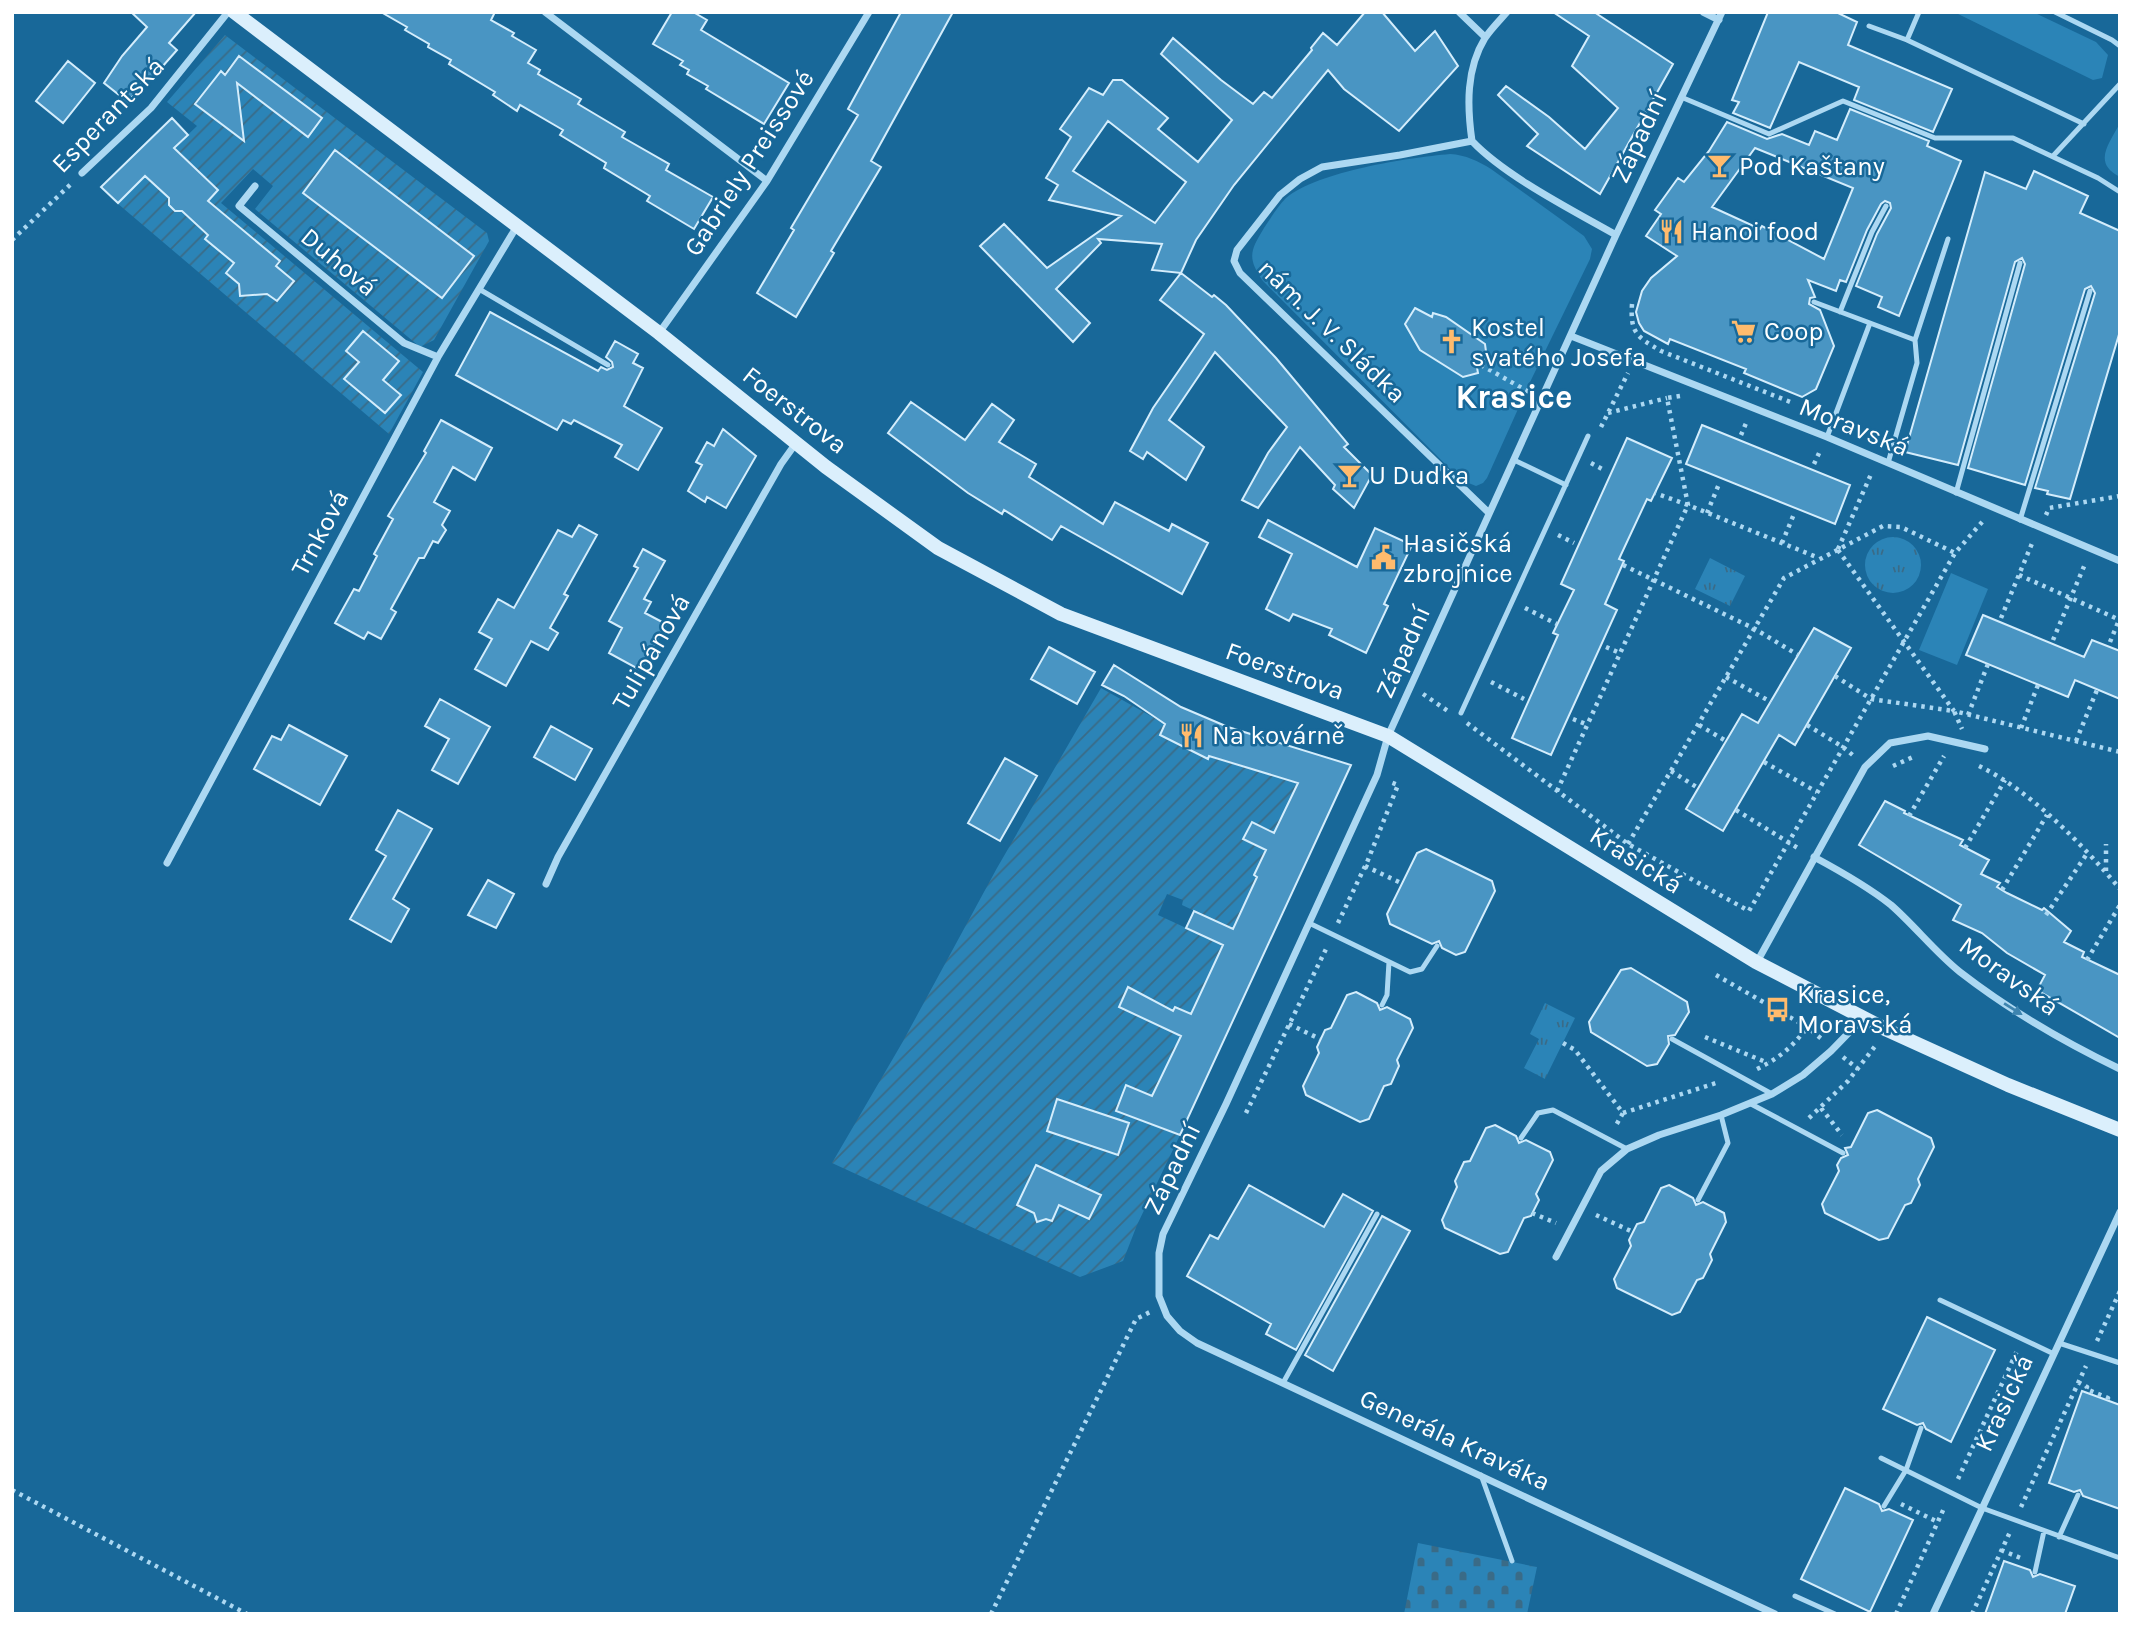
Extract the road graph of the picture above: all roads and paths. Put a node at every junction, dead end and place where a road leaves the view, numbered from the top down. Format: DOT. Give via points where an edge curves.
graph roads {
  1 [pos="228,12"];
  2 [pos="234,12"];
  3 [pos="545,12"];
  4 [pos="869,12"];
  5 [pos="1459,12"];
  6 [pos="1507,12"];
  7 [pos="1703,12"];
  8 [pos="1919,12"];
  9 [pos="2055,12"];
  10 [pos="1720,16"];
  11 [pos="1869,26"];
  12 [pos="1485,37"];
  13 [pos="1907,40"];
  14 [pos="2120,46"];
  15 [pos="2120,84"];
  16 [pos="1681,97"];
  17 [pos="2084,124"];
  18 [pos="1472,141"];
  19 [pos="2053,156"];
  20 [pos="82,173"];
  21 [pos="767,181"];
  22 [pos="254,186"];
  23 [pos="2120,192"];
  24 [pos="1886,206"];
  25 [pos="517,226"];
  26 [pos="1616,235"];
  27 [pos="1948,239"];
  28 [pos="12,240"];
  29 [pos="2020,263"];
  30 [pos="479,289"];
  31 [pos="2090,291"];
  32 [pos="1814,302"];
  33 [pos="1632,304"];
  34 [pos="1840,312"];
  35 [pos="1870,323"];
  36 [pos="659,333"];
  37 [pos="1571,336"];
  38 [pos="1915,340"];
  39 [pos="438,357"];
  40 [pos="608,365"];
  41 [pos="1481,365"];
  42 [pos="1638,377"];
  43 [pos="1673,391"];
  44 [pos="1667,398"];
  45 [pos="1542,399"];
  46 [pos="1793,403"];
  47 [pos="1608,413"];
  48 [pos="1759,425"];
  49 [pos="1601,427"];
  50 [pos="1741,435"];
  51 [pos="1588,436"];
  52 [pos="1827,437"];
  53 [pos="796,442"];
  54 [pos="1808,446"];
  55 [pos="1820,451"];
  56 [pos="1830,455"];
  57 [pos="1514,460"];
  58 [pos="1590,463"];
  59 [pos="1888,463"];
  60 [pos="1814,464"];
  61 [pos="1861,468"];
  62 [pos="1606,471"];
  63 [pos="1872,472"];
  64 [pos="1884,478"];
  65 [pos="1719,484"];
  66 [pos="1566,485"];
  67 [pos="1956,492"];
  68 [pos="1655,493"];
  69 [pos="2120,496"];
  70 [pos="1688,505"];
  71 [pos="1489,513"];
  72 [pos="1707,513"];
  73 [pos="1794,514"];
  74 [pos="1970,516"];
  75 [pos="2020,520"];
  76 [pos="1983,521"];
  77 [pos="1995,526"];
  78 [pos="2040,528"];
  79 [pos="1558,535"];
  80 [pos="2021,537"];
  81 [pos="2033,542"];
  82 [pos="1574,543"];
  83 [pos="1782,543"];
  84 [pos="2044,546"];
  85 [pos="1838,550"];
  86 [pos="1955,554"];
  87 [pos="1821,559"];
  88 [pos="2075,559"];
  89 [pos="2120,561"];
  90 [pos="2086,563"];
  91 [pos="1623,565"];
  92 [pos="2097,568"];
  93 [pos="2019,575"];
  94 [pos="1654,579"];
  95 [pos="2071,598"];
  96 [pos="1524,608"];
  97 [pos="2001,618"];
  98 [pos="2120,620"];
  99 [pos="1557,624"];
  100 [pos="1755,629"];
  101 [pos="2053,640"];
  102 [pos="1903,642"];
  103 [pos="2110,642"];
  104 [pos="1606,647"];
  105 [pos="1620,653"];
  106 [pos="1798,655"];
  107 [pos="1989,664"];
  108 [pos="1835,676"];
  109 [pos="1726,677"];
  110 [pos="1491,682"];
  111 [pos="2038,685"];
  112 [pos="1410,686"];
  113 [pos="2097,690"];
  114 [pos="1524,698"];
  115 [pos="1871,699"];
  116 [pos="1771,702"];
  117 [pos="1461,713"];
  118 [pos="1452,714"];
  119 [pos="1968,715"];
  120 [pos="1573,719"];
  121 [pos="1463,721"];
  122 [pos="1588,724"];
  123 [pos="1699,724"];
  124 [pos="1807,725"];
  125 [pos="2021,728"];
  126 [pos="1388,736"];
  127 [pos="1726,741"];
  128 [pos="2076,741"];
  129 [pos="1843,747"];
  130 [pos="1986,749"];
  131 [pos="2120,752"];
  132 [pos="1937,753"];
  133 [pos="1920,755"];
  134 [pos="1764,762"];
  135 [pos="1971,762"];
  136 [pos="1865,766"];
  137 [pos="1888,770"];
  138 [pos="1671,771"];
  139 [pos="2005,780"];
  140 [pos="1698,788"];
  141 [pos="1557,791"];
  142 [pos="1817,792"];
  143 [pos="1736,810"];
  144 [pos="2047,815"];
  145 [pos="1909,816"];
  146 [pos="1788,842"];
  147 [pos="1628,844"];
  148 [pos="2106,844"];
  149 [pos="1965,848"];
  150 [pos="2088,852"];
  151 [pos="1814,857"];
  152 [pos="167,863"];
  153 [pos="1365,866"];
  154 [pos="2106,872"];
  155 [pos="1401,883"];
  156 [pos="546,884"];
  157 [pos="2120,889"];
  158 [pos="2002,890"];
  159 [pos="2120,905"];
  160 [pos="2046,915"];
  161 [pos="1309,923"];
  162 [pos="1437,946"];
  163 [pos="2087,960"];
  164 [pos="1389,962"];
  165 [pos="1756,962"];
  166 [pos="1716,975"];
  167 [pos="1382,1005"];
  168 [pos="1863,1018"];
  169 [pos="1289,1024"];
  170 [pos="1887,1030"];
  171 [pos="1692,1032"];
  172 [pos="1320,1039"];
  173 [pos="1672,1039"];
  174 [pos="1833,1048"];
  175 [pos="1769,1063"];
  176 [pos="1858,1069"];
  177 [pos="2120,1069"];
  178 [pos="1772,1094"];
  179 [pos="1751,1104"];
  180 [pos="1821,1108"];
  181 [pos="1721,1115"];
  182 [pos="1796,1128"];
  183 [pos="2120,1130"];
  184 [pos="1844,1137"];
  185 [pos="1521,1138"];
  186 [pos="1627,1150"];
  187 [pos="1843,1153"];
  188 [pos="1698,1200"];
  189 [pos="1600,1205"];
  190 [pos="2120,1212"];
  191 [pos="1377,1213"];
  192 [pos="1532,1213"];
  193 [pos="1556,1223"];
  194 [pos="1633,1232"];
  195 [pos="1556,1257"];
  196 [pos="1158,1269"];
  197 [pos="2120,1291"];
  198 [pos="1940,1300"];
  199 [pos="1163,1304"];
  200 [pos="2022,1339"];
  201 [pos="2059,1343"];
  202 [pos="2091,1353"];
  203 [pos="2054,1354"];
  204 [pos="2120,1363"];
  205 [pos="2078,1382"];
  206 [pos="1283,1383"];
  207 [pos="2107,1400"];
  208 [pos="1921,1428"];
  209 [pos="1881,1458"];
  210 [pos="1906,1470"];
  211 [pos="1481,1475"];
  212 [pos="12,1490"];
  213 [pos="1951,1493"];
  214 [pos="2078,1495"];
  215 [pos="1895,1500"];
  216 [pos="1884,1506"];
  217 [pos="1982,1508"];
  218 [pos="2032,1512"];
  219 [pos="2015,1521"];
  220 [pos="1938,1522"];
  221 [pos="2045,1531"];
  222 [pos="2059,1537"];
  223 [pos="2001,1550"];
  224 [pos="2120,1558"];
  225 [pos="1512,1561"];
  226 [pos="2024,1568"];
  227 [pos="2035,1572"];
  228 [pos="1795,1595"];
  229 [pos="1771,1613"];
  230 [pos="247,1614"];
  231 [pos="991,1614"];
  232 [pos="1835,1614"];
  233 [pos="1896,1614"];
  234 [pos="1933,1614"];
  235 [pos="1972,1614"];
  1 -- 20 [label="street, Esperantská" via="151,108"];
  2 -- 25 [label="street, Foerstrova"];
  3 -- 21 [label="street"];
  4 -- 21 [label="street, Gabriely Preissové"];
  5 -- 12 [label="street"];
  6 -- 12 [label="street"];
  7 -- 10 [label="street, Západní"];
  8 -- 13 [label="lane"];
  9 -- 14 [label="lane"];
  10 -- 16 [label="street, Západní"];
  11 -- 13 [label="lane"];
  12 -- 18 [label="street" via="1469,87"];
  13 -- 17 [label="lane"];
  15 -- 17 [label="lane"];
  16 -- 19 [label="lane" via="1769,134 1843,101 1936,138 2013,138"];
  16 -- 26 [label="street, Západní"];
  17 -- 19 [label="lane"];
  18 -- 26 [label="street" via="1520,177"];
  18 -- 71 [label="street, nám. J. V. Sládka" via="1322,167 1300,178 1280,195 1237,250 1234,261 1240,273"];
  19 -- 23 [label="lane"];
  20 -- 28 [label="path, Esperantská"];
  21 -- 36 [label="street, Gabriely Preissové"];
  22 -- 39 [label="street, Duhová" via="239,206 404,343"];
  24 -- 34 [label="lane"];
  25 -- 30 [label="street, Trnková"];
  25 -- 36 [label="street, Foerstrova"];
  26 -- 37 [label="street, Západní"];
  27 -- 38 [label="lane"];
  29 -- 67 [label="lane"];
  30 -- 39 [label="street, Trnková"];
  30 -- 40 [label="lane"];
  31 -- 75 [label="lane"];
  32 -- 34 [label="lane"];
  33 -- 46 [label="path" via="1631,324 1643,340"];
  34 -- 35 [label="lane"];
  35 -- 38 [label="lane"];
  35 -- 52 [label="lane"];
  36 -- 53 [label="street, Foerstrova"];
  37 -- 45 [label="street, Západní"];
  37 -- 52 [label="street, Moravská"];
  38 -- 59 [label="lane" via="1917,363"];
  39 -- 152 [label="street, Trnková"];
  41 -- 45 [label="path"];
  42 -- 47 [label="path" via="1626,373"];
  43 -- 44 [label="path" via="1685,396"];
  44 -- 47 [label="path"];
  44 -- 70 [label="path"];
  45 -- 57 [label="street, Západní"];
  47 -- 49 [label="path"];
  48 -- 50 [label="path" via="1747,420"];
  51 -- 66 [label="lane"];
  52 -- 59 [label="street, Moravská"];
  53 -- 126 [label="street, Foerstrova" via="938,548 1061,614"];
  53 -- 156 [label="street, Tulipánová"];
  54 -- 55 [label="path"];
  55 -- 56 [label="path"];
  55 -- 60 [label="path"];
  57 -- 66 [label="lane"];
  57 -- 71 [label="street, Západní"];
  58 -- 62 [label="path"];
  59 -- 67 [label="street, Moravská"];
  61 -- 63 [label="path"];
  63 -- 64 [label="path"];
  63 -- 85 [label="path"];
  65 -- 72 [label="path"];
  66 -- 117 [label="lane"];
  67 -- 75 [label="street, Moravská"];
  68 -- 70 [label="path"];
  69 -- 78 [label="path" via="2049,508"];
  70 -- 72 [label="path"];
  70 -- 94 [label="path"];
  71 -- 112 [label="street, Západní"];
  72 -- 83 [label="path"];
  73 -- 83 [label="path"];
  74 -- 76 [label="path"];
  75 -- 78 [label="street, Moravská"];
  76 -- 77 [label="path"];
  76 -- 86 [label="path"];
  78 -- 81 [label="path"];
  78 -- 89 [label="street, Moravská"];
  79 -- 82 [label="path"];
  80 -- 81 [label="path"];
  81 -- 84 [label="path"];
  81 -- 93 [label="path"];
  83 -- 87 [label="path"];
  85 -- 86 [label="path" via="1883,526 1901,527"];
  85 -- 87 [label="path"];
  85 -- 102 [label="path"];
  86 -- 102 [label="path"];
  87 -- 100 [label="path" via="1784,578"];
  88 -- 90 [label="path"];
  90 -- 92 [label="path"];
  90 -- 95 [label="path"];
  91 -- 94 [label="path"];
  93 -- 95 [label="path"];
  93 -- 97 [label="path"];
  94 -- 100 [label="path"];
  94 -- 105 [label="path"];
  95 -- 98 [label="path"];
  95 -- 101 [label="path"];
  96 -- 99 [label="path"];
  98 -- 103 [label="path"];
  100 -- 106 [label="path"];
  100 -- 109 [label="path"];
  102 -- 115 [label="path"];
  102 -- 119 [label="path" via="1954,711"];
  104 -- 105 [label="path"];
  105 -- 122 [label="path"];
  107 -- 119 [label="path"];
  108 -- 115 [label="path"];
  109 -- 116 [label="path"];
  109 -- 123 [label="path"];
  110 -- 114 [label="path"];
  111 -- 125 [label="path"];
  112 -- 118 [label="path"];
  112 -- 126 [label="street, Západní"];
  113 -- 128 [label="path"];
  115 -- 129 [label="path"];
  119 -- 125 [label="path"];
  120 -- 122 [label="path"];
  121 -- 141 [label="path"];
  122 -- 141 [label="path"];
  123 -- 127 [label="path"];
  123 -- 138 [label="path"];
  124 -- 129 [label="path"];
  125 -- 128 [label="path"];
  126 -- 161 [label="street, Západní" via="1377,775"];
  126 -- 165 [label="street, Krasická"];
  128 -- 131 [label="path"];
  129 -- 136 [label="path"];
  129 -- 142 [label="path"];
  130 -- 136 [label="street" via="1927,736 1890,743"];
  132 -- 145 [label="path" via="1944,755"];
  133 -- 137 [label="path"];
  134 -- 142 [label="path"];
  135 -- 139 [label="path"];
  136 -- 151 [label="street"];
  138 -- 140 [label="path"];
  138 -- 147 [label="path"];
  139 -- 144 [label="path"];
  139 -- 149 [label="path"];
  141 -- 147 [label="path"];
  142 -- 146 [label="path"];
  143 -- 146 [label="path"];
  144 -- 150 [label="path"];
  144 -- 158 [label="path"];
  146 -- 147 [label="path" via="1749,911"];
  146 -- 151 [label="path"];
  148 -- 154 [label="path"];
  150 -- 154 [label="path"];
  150 -- 160 [label="path"];
  151 -- 165 [label="street"];
  151 -- 177 [label="street, Moravská, one-way" via="1890,905 1986,991 2076,1048"];
  153 -- 155 [label="path"];
  154 -- 157 [label="path"];
  159 -- 163 [label="path"];
  161 -- 164 [label="lane"];
  161 -- 196 [label="street, Západní" via="1163,1234"];
  162 -- 164 [label="lane" via="1422,969 1410,972"];
  164 -- 167 [label="lane"];
  165 -- 168 [label="street, Krasická"];
  166 -- 174 [label="path" via="1807,1027"];
  168 -- 170 [label="street, Krasická"];
  168 -- 174 [label="street"];
  169 -- 172 [label="path"];
  170 -- 176 [label="path"];
  170 -- 183 [label="street, Krasická" via="2008,1086"];
  171 -- 175 [label="path"];
  173 -- 178 [label="lane"];
  174 -- 176 [label="path"];
  174 -- 178 [label="street"];
  176 -- 180 [label="path"];
  178 -- 179 [label="street"];
  179 -- 181 [label="street"];
  179 -- 182 [label="lane"];
  180 -- 182 [label="path"];
  180 -- 184 [label="path"];
  181 -- 186 [label="street"];
  181 -- 188 [label="lane" via="1728,1143"];
  182 -- 187 [label="lane"];
  185 -- 186 [label="lane" via="1538,1113 1553,1110"];
  186 -- 195 [label="street" via="1601,1171"];
  189 -- 194 [label="path" via="1595,1214"];
  190 -- 201 [label="street, Krasická"];
  191 -- 206 [label="lane"];
  192 -- 193 [label="path"];
  196 -- 199 [label="street, Generála Kraváka"];
  197 -- 202 [label="path"];
  198 -- 200 [label="lane"];
  199 -- 206 [label="street, Generála Kraváka" via="1180,1331 1197,1343"];
  199 -- 231 [label="path" via="1136,1319"];
  200 -- 203 [label="lane"];
  200 -- 213 [label="path"];
  201 -- 202 [label="lane"];
  201 -- 203 [label="street, Krasická"];
  202 -- 204 [label="lane"];
  202 -- 205 [label="path"];
  203 -- 217 [label="street, Krasická"];
  205 -- 207 [label="path"];
  205 -- 218 [label="path" via="2021,1508"];
  206 -- 211 [label="street, Generála Kraváka"];
  208 -- 210 [label="lane"];
  209 -- 210 [label="lane"];
  210 -- 213 [label="lane"];
  210 -- 216 [label="lane"];
  211 -- 225 [label="lane"];
  211 -- 229 [label="street, Generála Kraváka"];
  212 -- 230 [label="path"];
  213 -- 217 [label="lane"];
  213 -- 220 [label="path"];
  214 -- 222 [label="lane"];
  215 -- 220 [label="path"];
  217 -- 219 [label="lane"];
  217 -- 234 [label="street, Krasická"];
  219 -- 221 [label="lane"];
  219 -- 223 [label="path"];
  220 -- 233 [label="path"];
  221 -- 222 [label="lane"];
  221 -- 227 [label="lane"];
  222 -- 224 [label="lane"];
  223 -- 226 [label="path" via="2027,1561"];
  223 -- 235 [label="path"];
  228 -- 232 [label="lane"];
}
